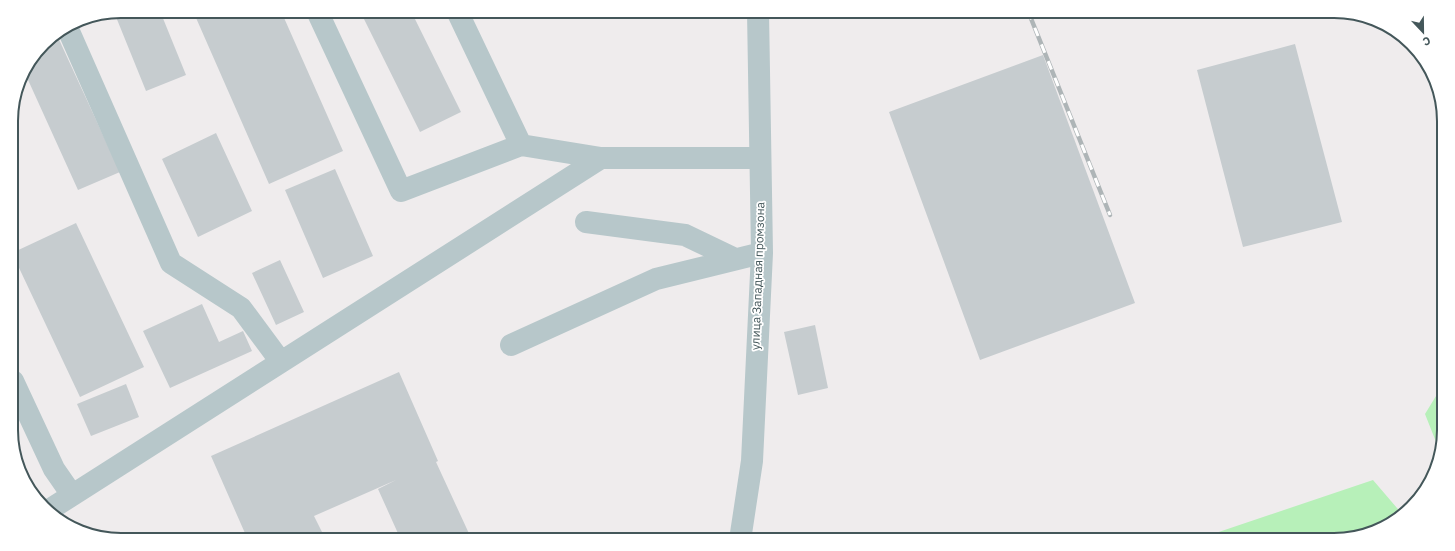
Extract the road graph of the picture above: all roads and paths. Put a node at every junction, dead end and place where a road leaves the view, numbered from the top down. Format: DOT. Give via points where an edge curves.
graph roads {
  1 [pos="320,18"];
  2 [pos="460,18"];
  3 [pos="758,18"];
  4 [pos="69,32"];
  5 [pos="521,145"];
  6 [pos="601,158"];
  7 [pos="760,158"];
  8 [pos="586,222"];
  9 [pos="762,252"];
  10 [pos="735,259"];
  11 [pos="511,345"];
  12 [pos="281,362"];
  13 [pos="18,391"];
  14 [pos="72,495"];
  15 [pos="53,507"];
  16 [pos="742,533"];
  1 -- 5 [label="street" via="401,191"];
  2 -- 5 [label="street"];
  3 -- 7 [label="street, улица Западная промзона"];
  4 -- 12 [label="street" via="172,263 241,308"];
  5 -- 6 [label="street"];
  6 -- 7 [label="street"];
  6 -- 12 [label="street"];
  7 -- 9 [label="street, улица Западная промзона"];
  8 -- 10 [label="street" via="685,235"];
  9 -- 10 [label="street"];
  9 -- 16 [label="street, улица Западная промзона" via="752,461"];
  10 -- 11 [label="street" via="656,279"];
  12 -- 14 [label="street"];
  13 -- 14 [label="street" via="54,469"];
  14 -- 15 [label="street"];
}
